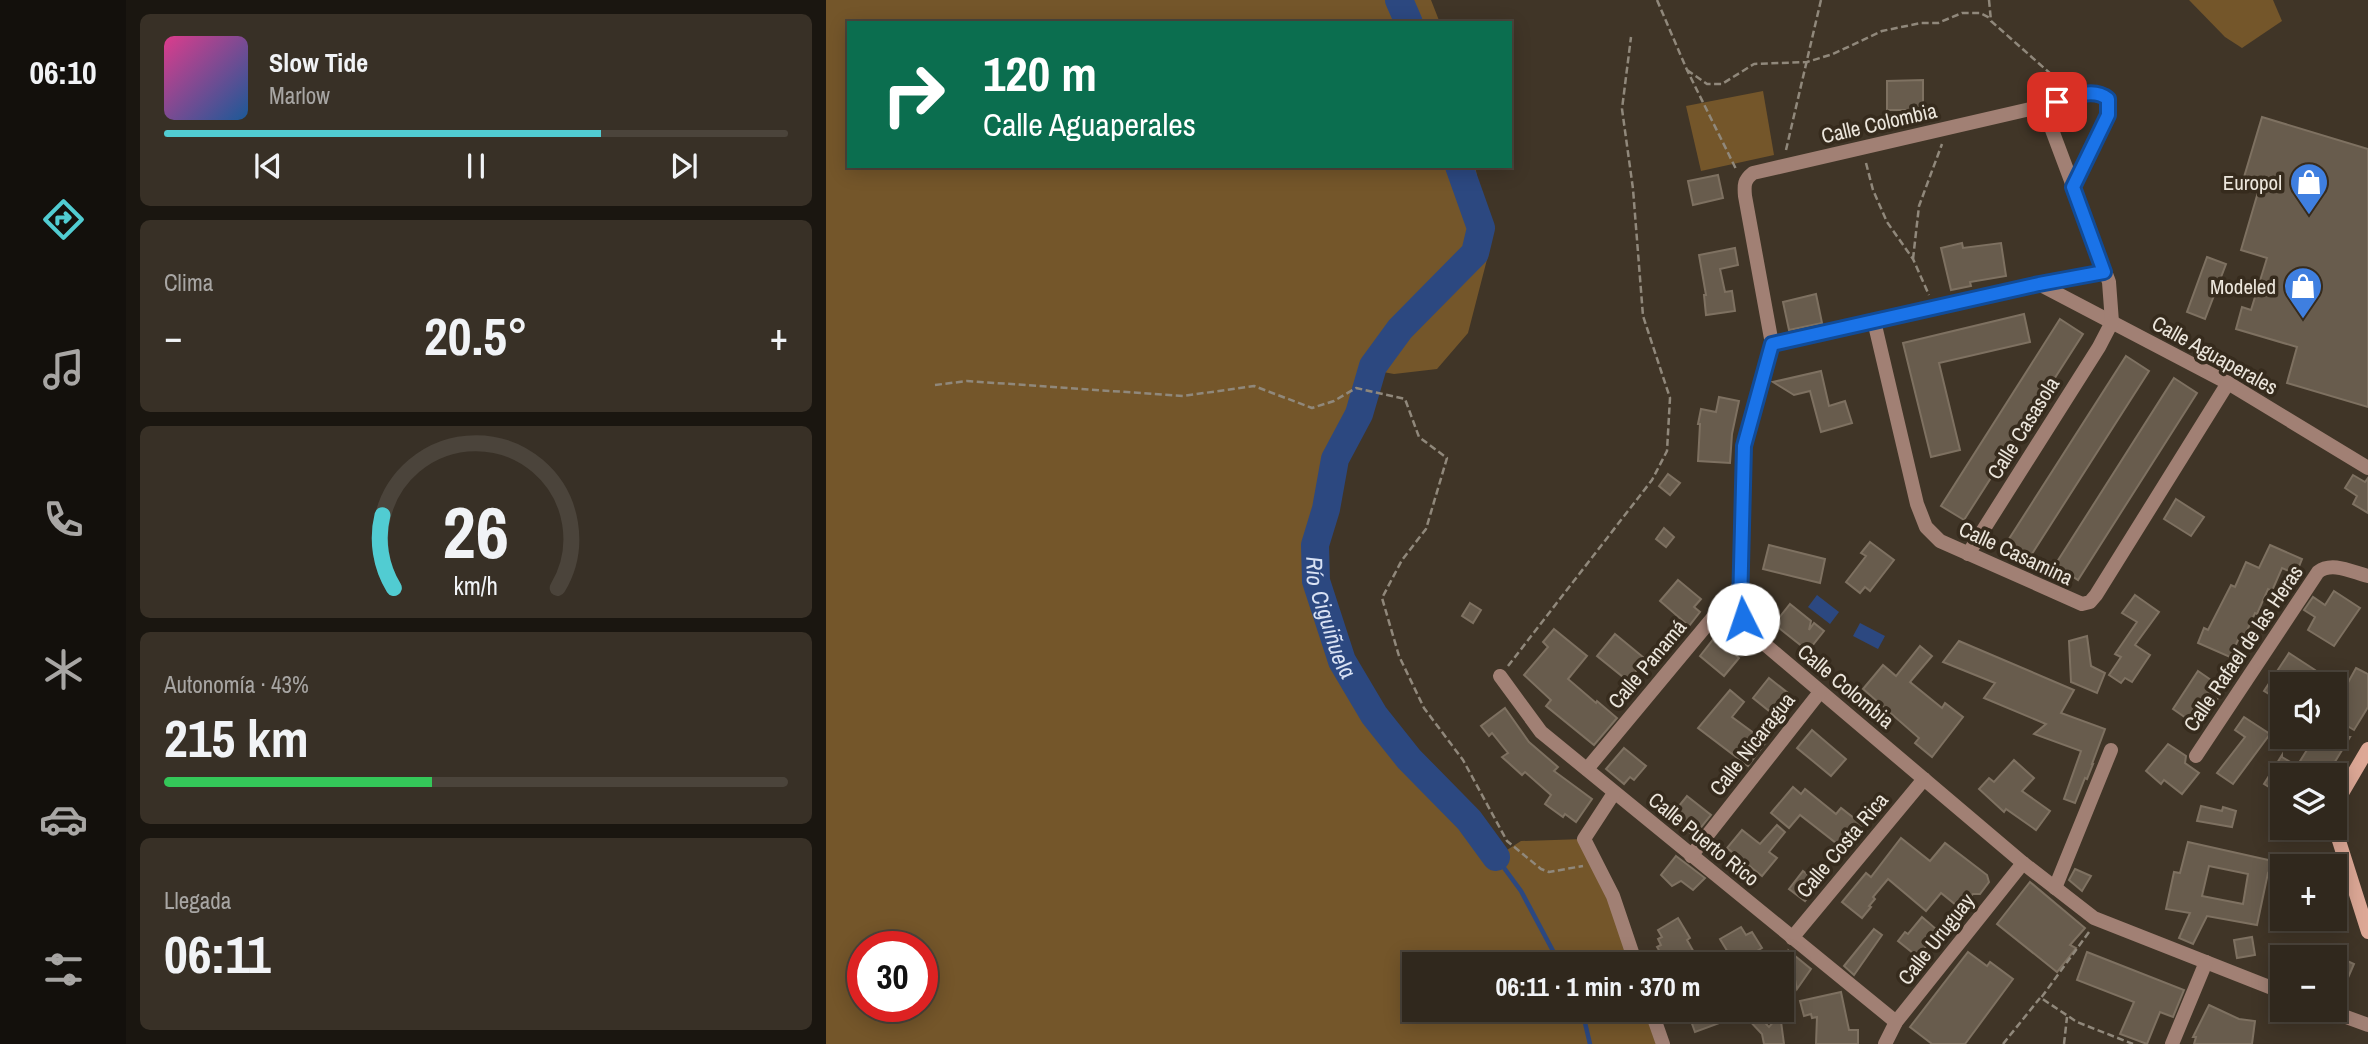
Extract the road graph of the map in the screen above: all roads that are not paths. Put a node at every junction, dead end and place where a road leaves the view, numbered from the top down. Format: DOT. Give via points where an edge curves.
graph roads {
  1 [pos="2050,104"];
  2 [pos="2073,187"];
  3 [pos="2104,272"];
  4 [pos="2084,276"];
  5 [pos="2039,284"];
  6 [pos="2086,309"];
  7 [pos="1874,321"];
  8 [pos="2112,322"];
  9 [pos="1772,344"];
  10 [pos="2228,383"];
  11 [pos="2368,468"];
  12 [pos="1968,554"];
  13 [pos="2368,576"];
  14 [pos="1740,585"];
  15 [pos="1500,676"];
  16 [pos="1820,692"];
  17 [pos="2368,749"];
  18 [pos="2110,750"];
  19 [pos="2196,756"];
  20 [pos="1587,769"];
  21 [pos="1924,779"];
  22 [pos="2347,785"];
  23 [pos="1614,793"];
  24 [pos="2339,840"];
  25 [pos="1691,856"];
  26 [pos="2023,863"];
  27 [pos="2055,888"];
  28 [pos="2368,932"];
  29 [pos="1792,938"];
  30 [pos="1632,952"];
  31 [pos="2206,962"];
  32 [pos="2270,987"];
  33 [pos="2347,1017"];
  34 [pos="1655,1022"];
  35 [pos="1896,1022"];
  36 [pos="2366,1023"];
  37 [pos="1662,1044"];
  38 [pos="1885,1044"];
  39 [pos="2172,1044"];
  1 -- 2 [label="street"];
  1 -- 2 [label="street, Calle Colombia" via="2093,93 2108,99 2108,115"];
  1 -- 9 [label="street, Calle Colombia" via="1753,173 1744,184"];
  2 -- 3 [label="street"];
  3 -- 4 [label="street"];
  3 -- 8 [label="street" via="2111,293"];
  4 -- 5 [label="street"];
  4 -- 6 [label="street" via="2078,290"];
  5 -- 6 [label="street, Calle Aguaperales"];
  5 -- 7 [label="street"];
  6 -- 8 [label="street, Calle Aguaperales"];
  7 -- 9 [label="street"];
  7 -- 12 [label="street, Calle Casamina" via="1921,515 1940,541"];
  8 -- 10 [label="street, Calle Aguaperales"];
  8 -- 12 [label="street, Calle Casasola"];
  9 -- 14 [label="street, Calle Colombia" via="1744,446"];
  10 -- 11 [label="street, Calle Aguaperales"];
  10 -- 12 [label="street, Calle Casamina" via="2090,602 2075,603"];
  13 -- 19 [label="street, Calle Rafael de las Heras" via="2331,566 2318,572"];
  14 -- 16 [label="street, Calle Colombia" via="1740,606 1748,630"];
  14 -- 20 [label="street, Calle Panamá"];
  15 -- 20 [label="street, Calle Puerto Rico" via="1536,726"];
  16 -- 21 [label="street, Calle Colombia"];
  16 -- 25 [label="street, Calle Nicaragua"];
  17 -- 22 [label="street"];
  18 -- 27 [label="street"];
  20 -- 23 [label="street, Calle Puerto Rico"];
  21 -- 26 [label="street, Calle Colombia"];
  21 -- 29 [label="street, Calle Costa Rica"];
  23 -- 25 [label="street, Calle Puerto Rico"];
  23 -- 30 [label="street" via="1584,839 1613,896"];
  24 -- 28 [label="street"];
  25 -- 29 [label="street, Calle Puerto Rico"];
  26 -- 27 [label="street, Calle Colombia"];
  26 -- 35 [label="street, Calle Uruguay"];
  27 -- 31 [label="street, Calle Colombia" via="2098,919"];
  29 -- 35 [label="street, Calle Puerto Rico"];
  31 -- 32 [label="street, Calle Colombia"];
  31 -- 39 [label="street"];
  33 -- 36 [label="street"];
  34 -- 37 [label="street"];
  35 -- 38 [label="street, Calle Uruguay"];
}
